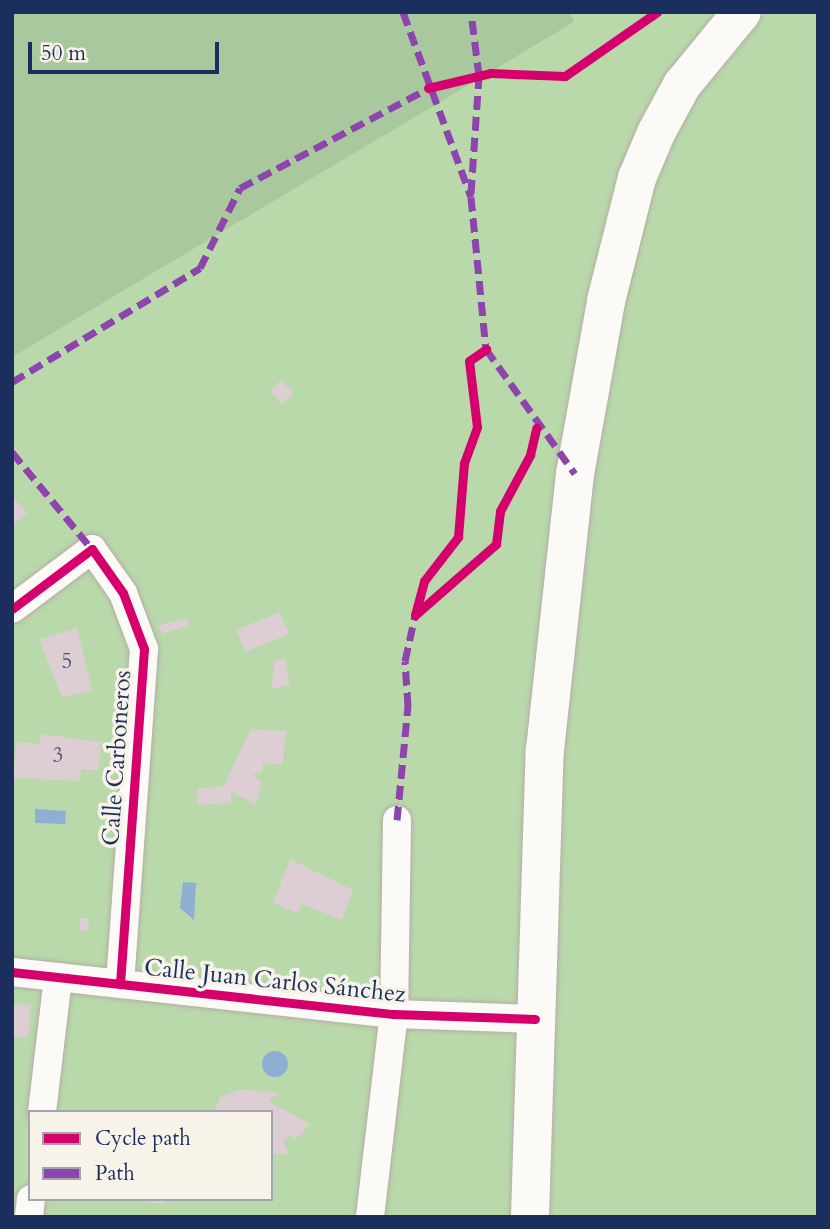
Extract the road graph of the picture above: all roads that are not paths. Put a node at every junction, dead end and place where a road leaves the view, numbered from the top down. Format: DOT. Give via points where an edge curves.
graph roads {
  1 [pos="742,12"];
  2 [pos="12,608"];
  3 [pos="397,820"];
  4 [pos="12,972"];
  5 [pos="58,977"];
  6 [pos="120,984"];
  7 [pos="394,1014"];
  8 [pos="535,1019"];
  9 [pos="42,1110"];
  10 [pos="370,1217"];
  11 [pos="530,1217"];
  1 -- 8 [label="main road" via="682,85 656,133 637,178 606,301 575,474 545,750"];
  2 -- 6 [label="street, Calle Carboneros" via="92,549 122,593 144,649"];
  3 -- 7 [label="street"];
  4 -- 5 [label="street, Calle Juan Carlos Sánchez"];
  5 -- 6 [label="street, Calle Juan Carlos Sánchez"];
  5 -- 9 [label="street"];
  6 -- 7 [label="street, Calle Juan Carlos Sánchez"];
  7 -- 8 [label="street, Calle Juan Carlos Sánchez"];
  7 -- 10 [label="street"];
  8 -- 11 [label="main road"];
}
